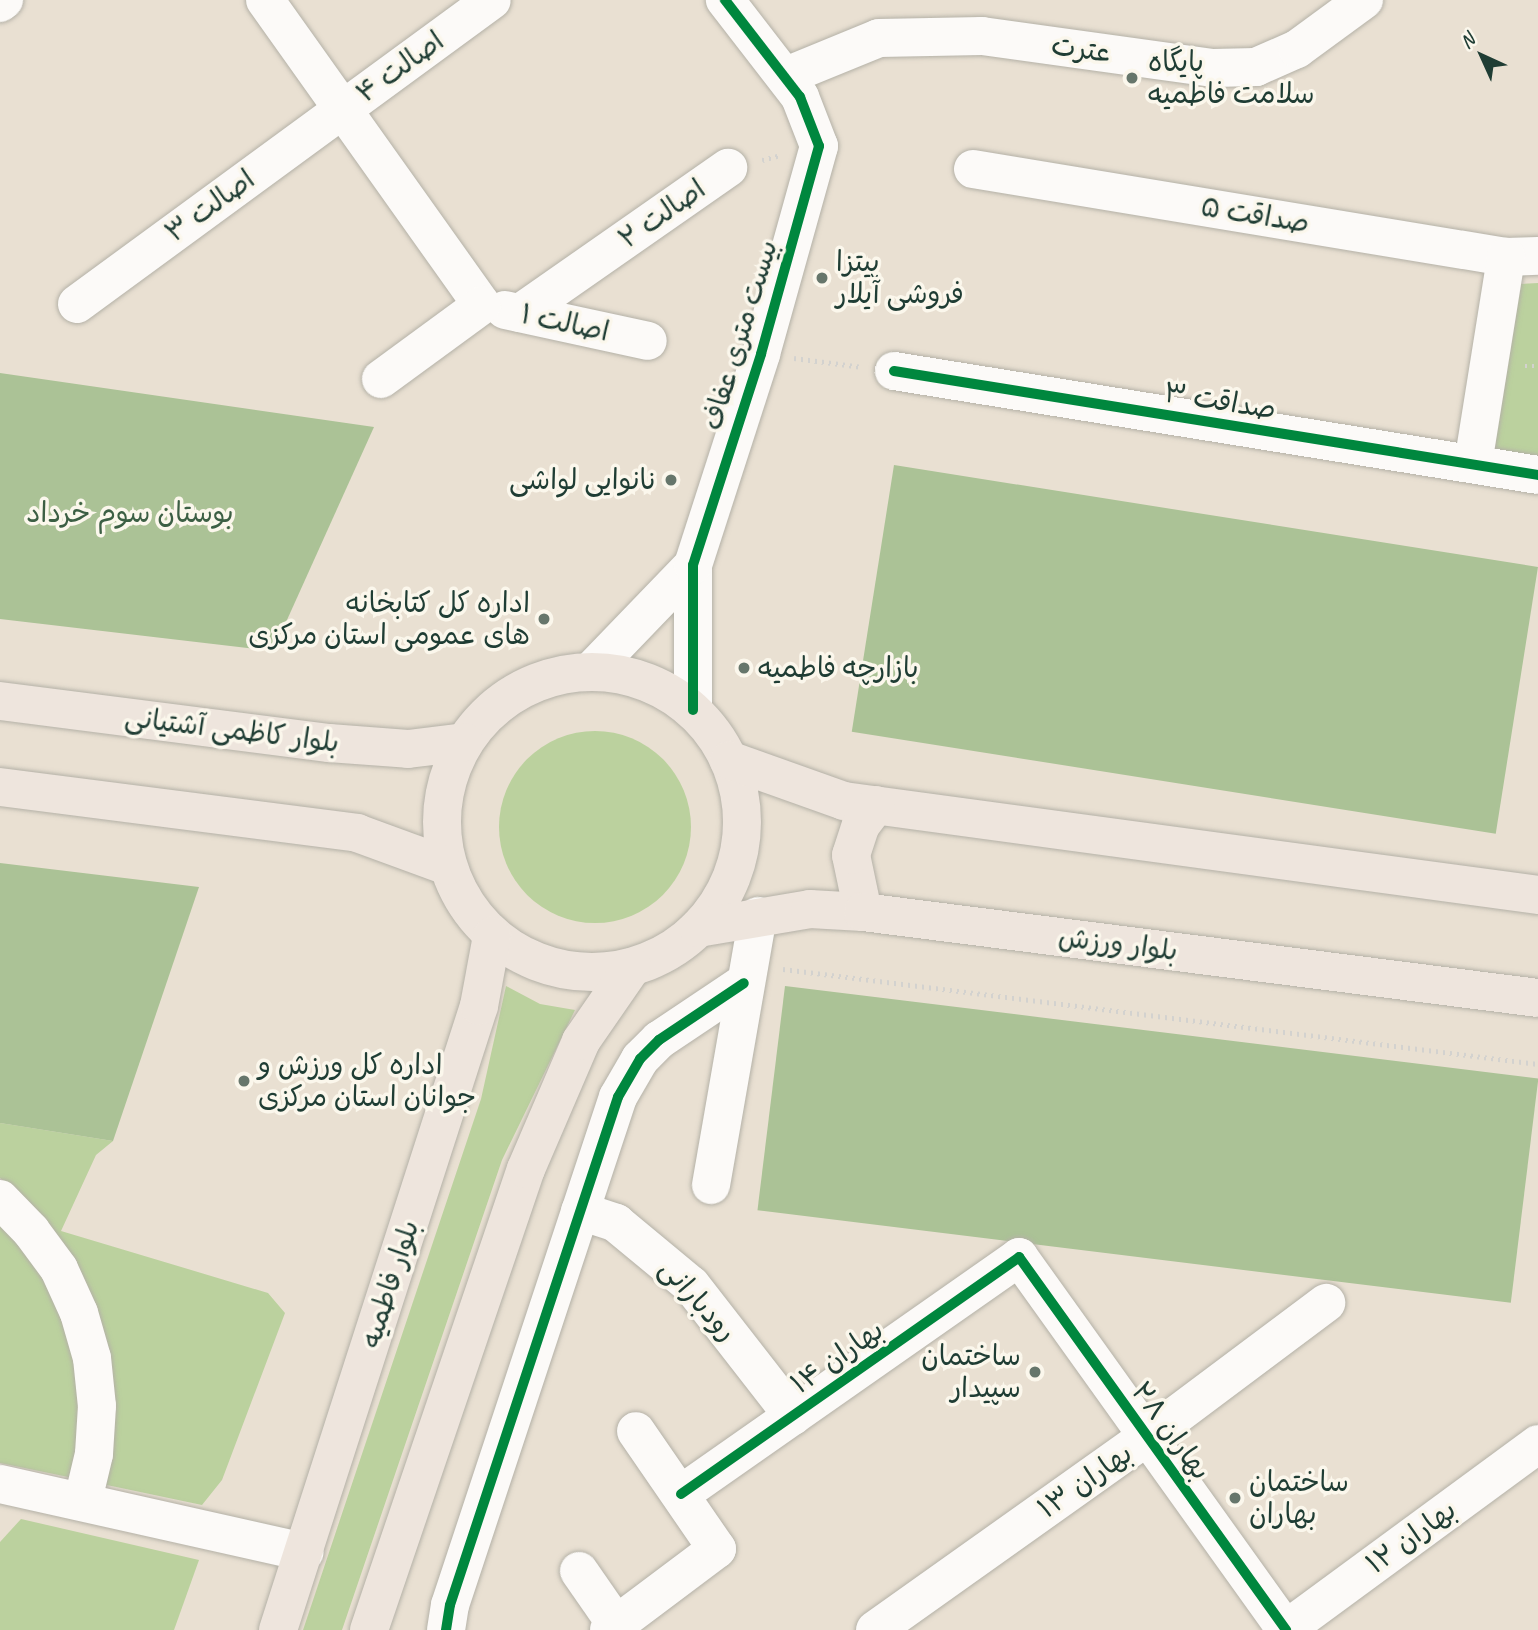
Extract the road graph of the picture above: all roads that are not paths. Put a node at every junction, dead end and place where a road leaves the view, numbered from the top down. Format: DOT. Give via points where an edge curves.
graph roads {
  1 [pos="4,0"];
  2 [pos="265,0"];
  3 [pos="492,0"];
  4 [pos="725,0"];
  5 [pos="1364,0"];
  6 [pos="0,3"];
  7 [pos="786,76"];
  8 [pos="342,108"];
  9 [pos="727,168"];
  10 [pos="973,169"];
  11 [pos="1522,256"];
  12 [pos="77,304"];
  13 [pos="482,305"];
  14 [pos="520,313"];
  15 [pos="648,341"];
  16 [pos="894,371"];
  17 [pos="381,379"];
  18 [pos="1473,464"];
  19 [pos="1538,475"];
  20 [pos="693,565"];
  21 [pos="591,671"];
  22 [pos="0,701"];
  23 [pos="693,710"];
  24 [pos="465,742"];
  25 [pos="729,760"];
  26 [pos="0,787"];
  27 [pos="876,805"];
  28 [pos="447,866"];
  29 [pos="1538,895"];
  30 [pos="863,912"];
  31 [pos="758,916"];
  32 [pos="698,928"];
  33 [pos="492,936"];
  34 [pos="632,967"];
  35 [pos="746,974"];
  36 [pos="1538,998"];
  37 [pos="711,1185"];
  38 [pos="0,1199"];
  39 [pos="580,1211"];
  40 [pos="1019,1257"];
  41 [pos="1326,1303"];
  42 [pos="793,1416"];
  43 [pos="636,1431"];
  44 [pos="1147,1437"];
  45 [pos="1538,1444"];
  46 [pos="0,1484"];
  47 [pos="681,1494"];
  48 [pos="83,1500"];
  49 [pos="304,1552"];
  50 [pos="579,1571"];
  51 [pos="615,1628"];
  52 [pos="278,1630"];
  53 [pos="369,1630"];
  54 [pos="446,1630"];
  55 [pos="875,1630"];
  56 [pos="1285,1630"];
  1 -- 6 [label="street"];
  2 -- 8 [label="street"];
  3 -- 8 [label="street, اصالت ۴"];
  4 -- 7 [label="street"];
  5 -- 7 [label="street, عترت" via="1297,49 1256,67 1213,68 982,36 879,38"];
  7 -- 20 [label="street, بیست متری عفاف" via="807,108 818,146 761,354"];
  8 -- 12 [label="street, اصالت ۳"];
  8 -- 13 [label="street"];
  9 -- 14 [label="street, اصالت ۲"];
  10 -- 11 [label="street, صداقت ۵"];
  11 -- 18 [label="street"];
  13 -- 14 [label="street, اصالت ۱"];
  13 -- 17 [label="street"];
  14 -- 15 [label="street, اصالت ۱"];
  16 -- 18 [label="street, صداقت ۳"];
  18 -- 19 [label="street, صداقت ۳"];
  20 -- 21 [label="street"];
  20 -- 23 [label="street, بیست متری عفاف"];
  21 -- 23 [label="main road" via="646,681"];
  21 -- 24 [label="main road" via="532,684 506,699"];
  22 -- 24 [label="main road, بلوار کاظمی آشتیانی" via="329,743 408,749"];
  23 -- 25 [label="main road"];
  24 -- 28 [label="main road" via="443,802"];
  25 -- 27 [label="main road" via="824,796"];
  25 -- 32 [label="main road" via="739,788 740,848 732,878"];
  26 -- 28 [label="main road" via="357,833"];
  27 -- 29 [label="main road"];
  27 -- 30 [label="main road" via="861,825 851,855"];
  28 -- 33 [label="main road" via="458,892"];
  30 -- 31 [label="main road, بلوار ورزش" via="810,909"];
  30 -- 36 [label="main road, بلوار ورزش"];
  31 -- 32 [label="main road, بلوار ورزش"];
  31 -- 35 [label="street"];
  32 -- 34 [label="main road" via="678,945"];
  33 -- 34 [label="main road" via="516,953 573,972"];
  33 -- 49 [label="main road, بلوار فاطمیه" via="479,1006"];
  34 -- 53 [label="main road" via="581,1041 535,1146"];
  35 -- 37 [label="street"];
  35 -- 39 [label="street" via="640,1059 618,1097"];
  38 -- 48 [label="street" via="59,1269 92,1358 95,1442"];
  39 -- 42 [label="street, رودبارانی" via="616,1223 691,1286"];
  39 -- 54 [label="street" via="450,1605"];
  40 -- 42 [label="street, بهاران ۱۴"];
  40 -- 44 [label="street, بهاران ۲۸"];
  41 -- 44 [label="street, بهاران ۱۳"];
  42 -- 47 [label="street, بهاران ۱۴"];
  43 -- 47 [label="street"];
  44 -- 55 [label="street, بهاران ۱۳"];
  44 -- 56 [label="street, بهاران ۲۸"];
  45 -- 56 [label="street, بهاران ۱۲"];
  46 -- 48 [label="street"];
  47 -- 51 [label="street" via="718,1549"];
  48 -- 49 [label="street"];
  49 -- 52 [label="main road, بلوار فاطمیه"];
  50 -- 51 [label="street"];
}
